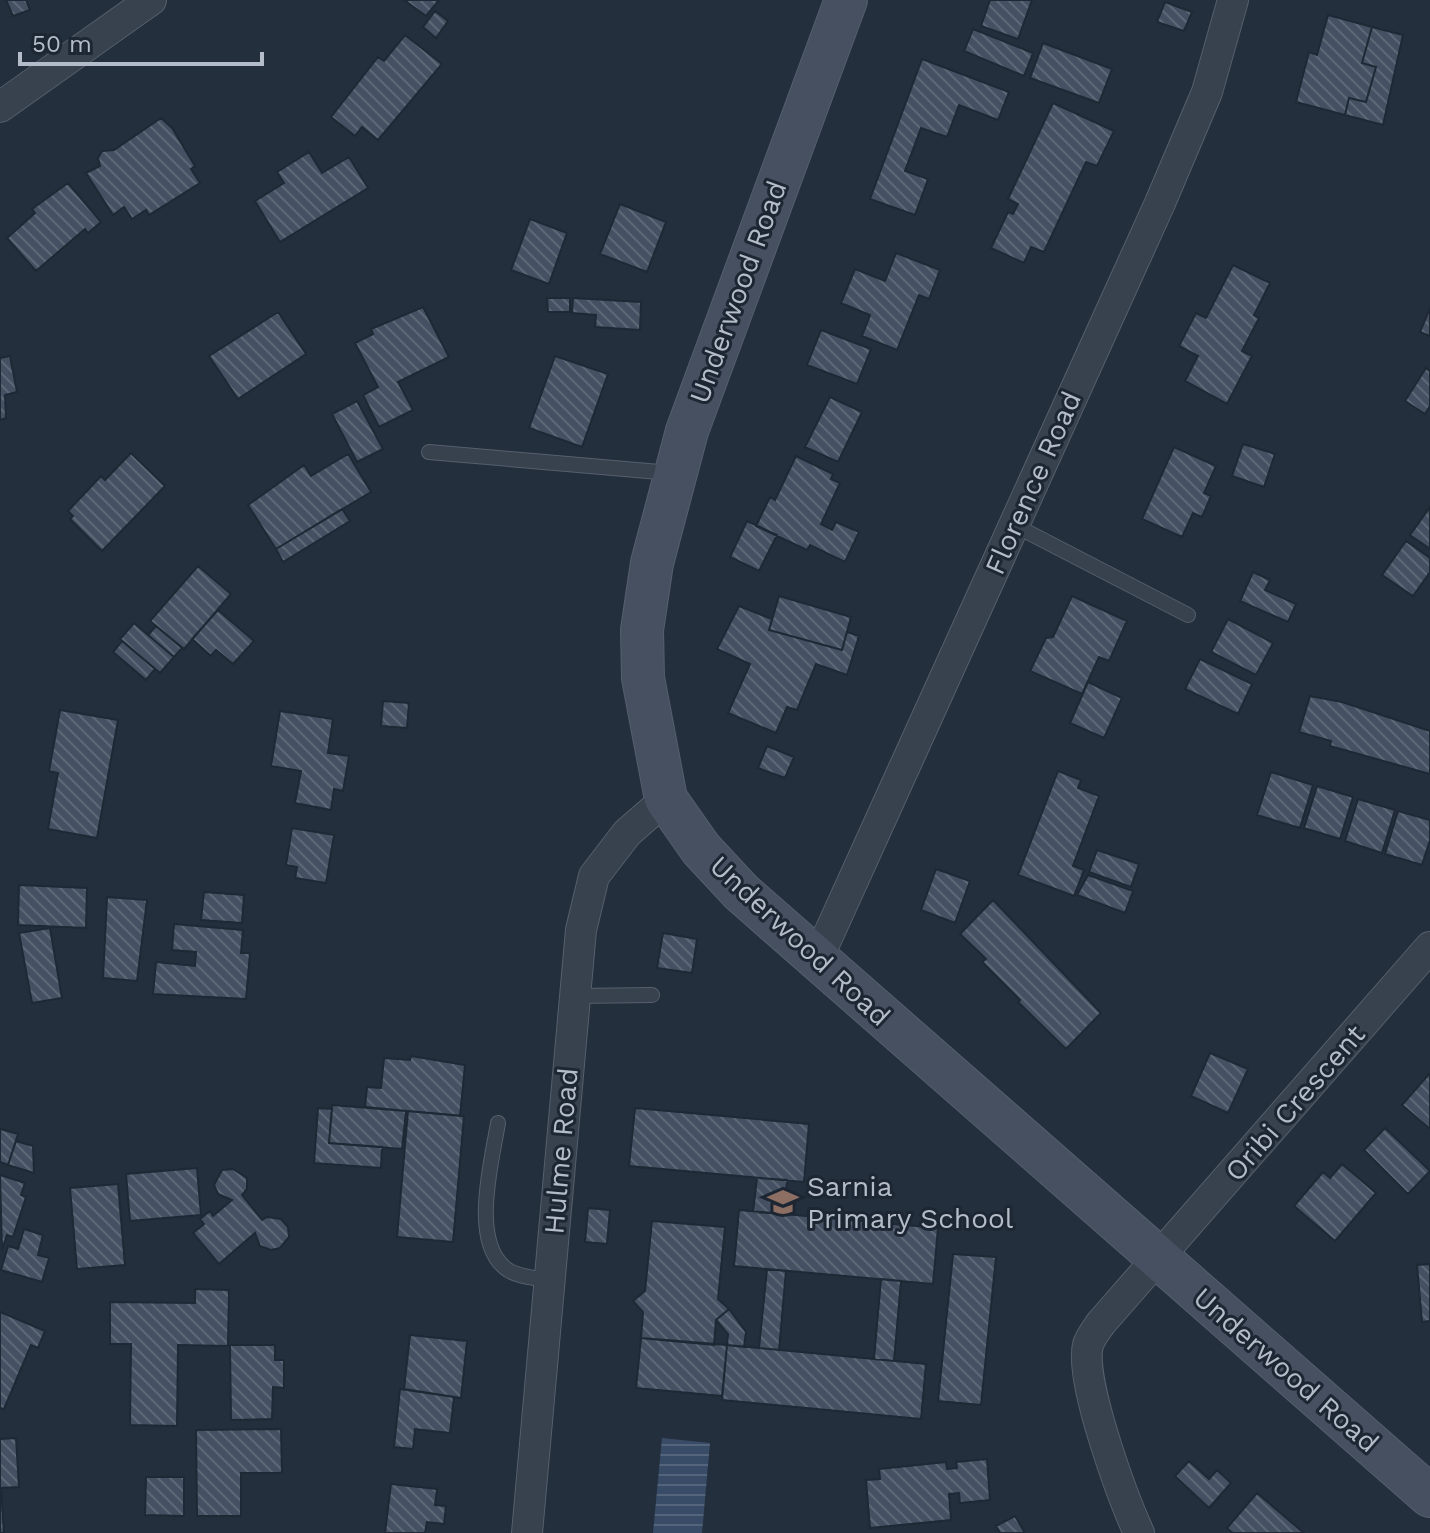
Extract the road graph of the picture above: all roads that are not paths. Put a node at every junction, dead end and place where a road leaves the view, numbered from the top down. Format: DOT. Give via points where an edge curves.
graph roads {
  1 [pos="151,0"];
  2 [pos="846,0"];
  3 [pos="1233,0"];
  4 [pos="0,107"];
  5 [pos="429,452"];
  6 [pos="674,473"];
  7 [pos="1014,525"];
  8 [pos="1188,615"];
  9 [pos="666,799"];
  10 [pos="1430,947"];
  11 [pos="817,960"];
  12 [pos="652,995"];
  13 [pos="574,996"];
  14 [pos="498,1123"];
  15 [pos="1160,1259"];
  16 [pos="550,1281"];
  17 [pos="1430,1496"];
  18 [pos="527,1533"];
  19 [pos="1139,1533"];
  1 -- 4 [label="street"];
  2 -- 6 [label="main road, Underwood Road"];
  3 -- 7 [label="street, Florence Road" via="1207,92"];
  5 -- 6 [label="lane"];
  6 -- 9 [label="main road, Underwood Road" via="642,630 643,678"];
  7 -- 8 [label="lane"];
  7 -- 11 [label="street, Florence Road"];
  9 -- 11 [label="main road, Underwood Road" via="701,849 741,892"];
  9 -- 13 [label="street, Hulme Road" via="627,833 594,876"];
  10 -- 15 [label="street, Oribi Crescent"];
  11 -- 15 [label="main road, Underwood Road"];
  12 -- 13 [label="lane"];
  13 -- 16 [label="street, Hulme Road"];
  14 -- 16 [label="lane" via="487,1197 488,1240 509,1271"];
  15 -- 17 [label="main road, Underwood Road"];
  15 -- 19 [label="street, Oribi Crescent" via="1088,1344 1089,1375 1115,1479"];
  16 -- 18 [label="street, Hulme Road"];
}
